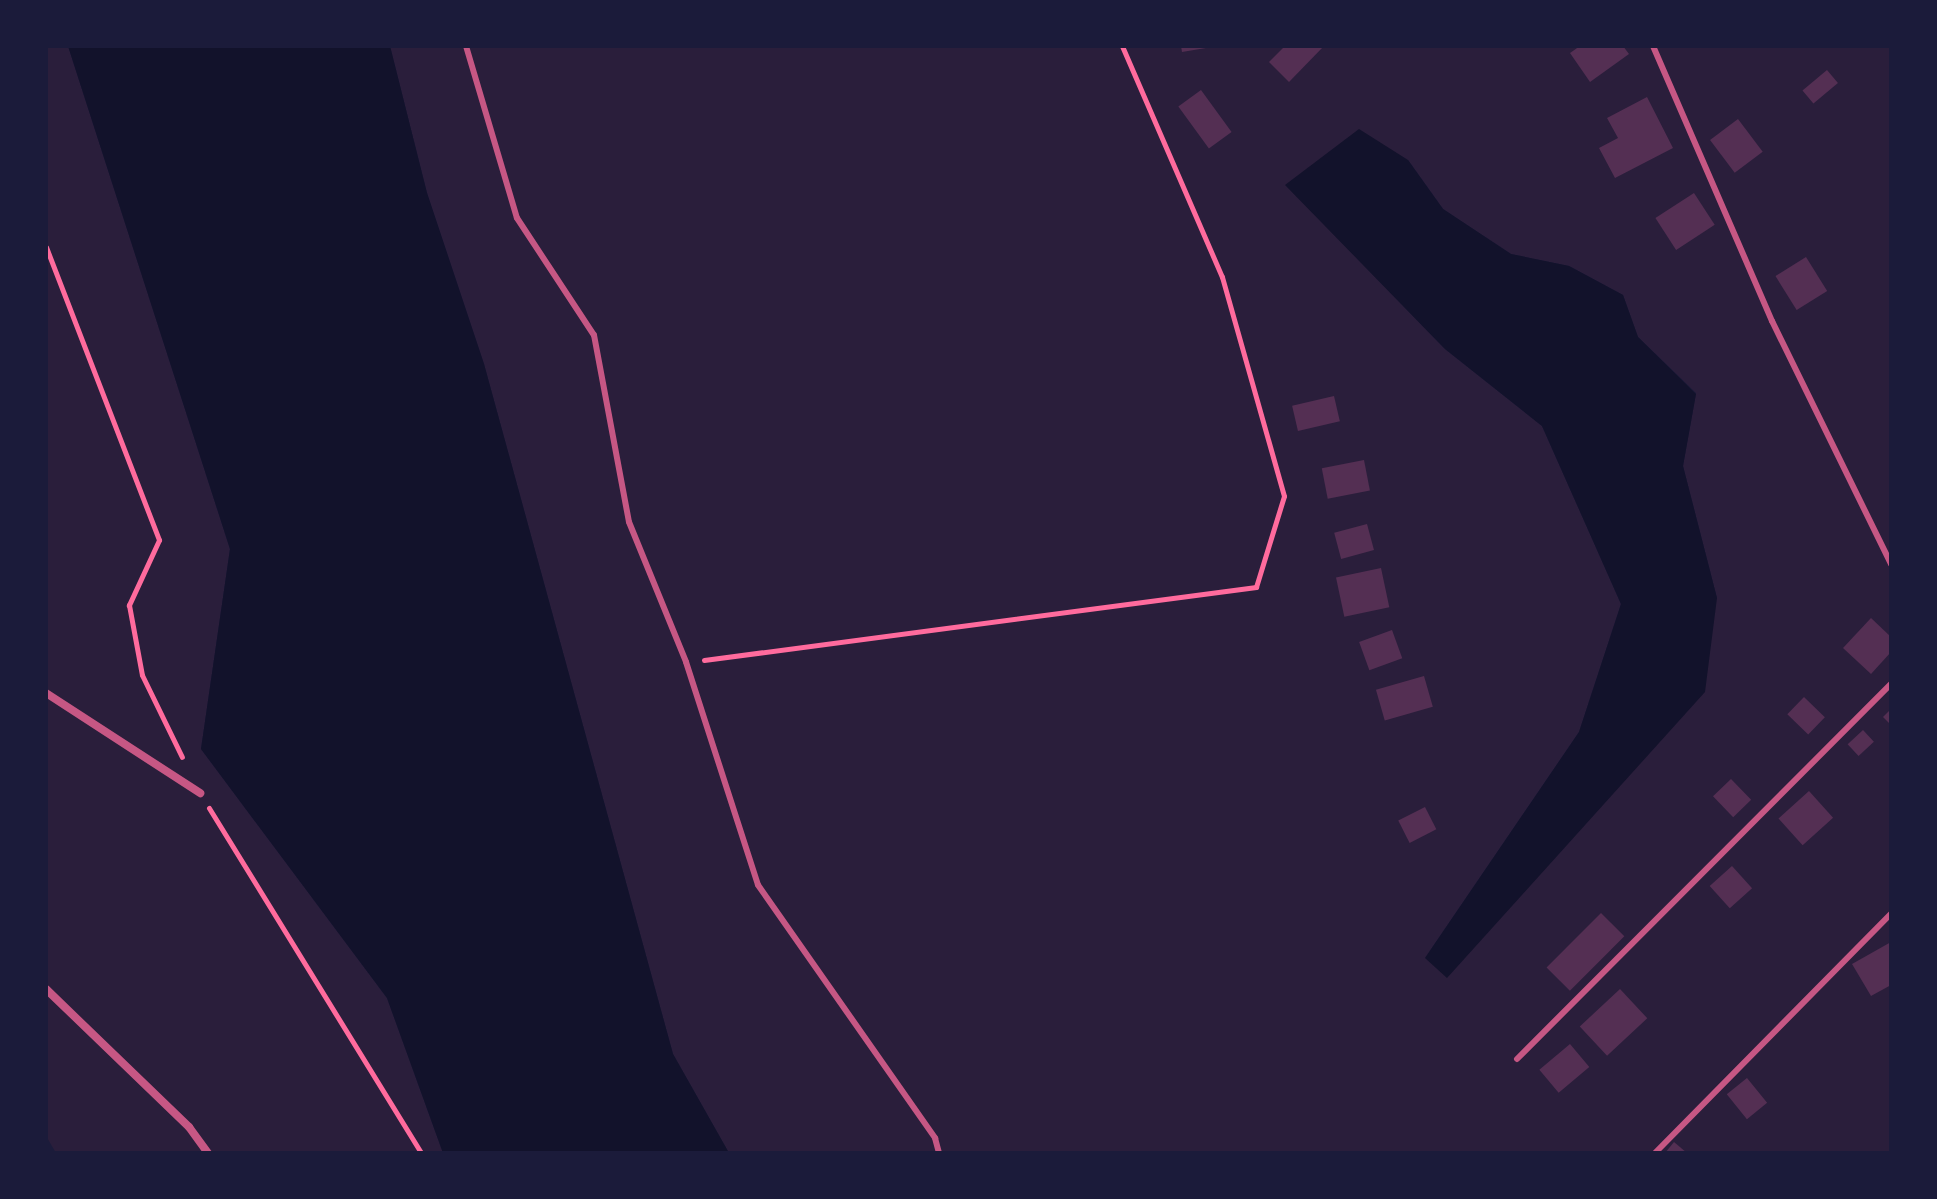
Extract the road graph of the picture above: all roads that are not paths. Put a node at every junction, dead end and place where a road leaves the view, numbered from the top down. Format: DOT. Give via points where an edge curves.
graph roads {
  1 [pos="466,46"];
  2 [pos="1653,46"];
  3 [pos="1891,564"];
  4 [pos="1891,684"];
  5 [pos="46,693"];
  6 [pos="200,793"];
  7 [pos="1891,914"];
  8 [pos="46,989"];
  9 [pos="1517,1059"];
  10 [pos="208,1153"];
  11 [pos="939,1153"];
  12 [pos="1655,1153"];
  1 -- 11 [label="lane" via="517,218 594,335 629,522 686,662 758,885 935,1138"];
  2 -- 3 [label="lane" via="1772,321"];
  4 -- 9 [label="lane"];
  5 -- 6 [label="street"];
  7 -- 12 [label="lane"];
  8 -- 10 [label="street" via="189,1127"];
}
